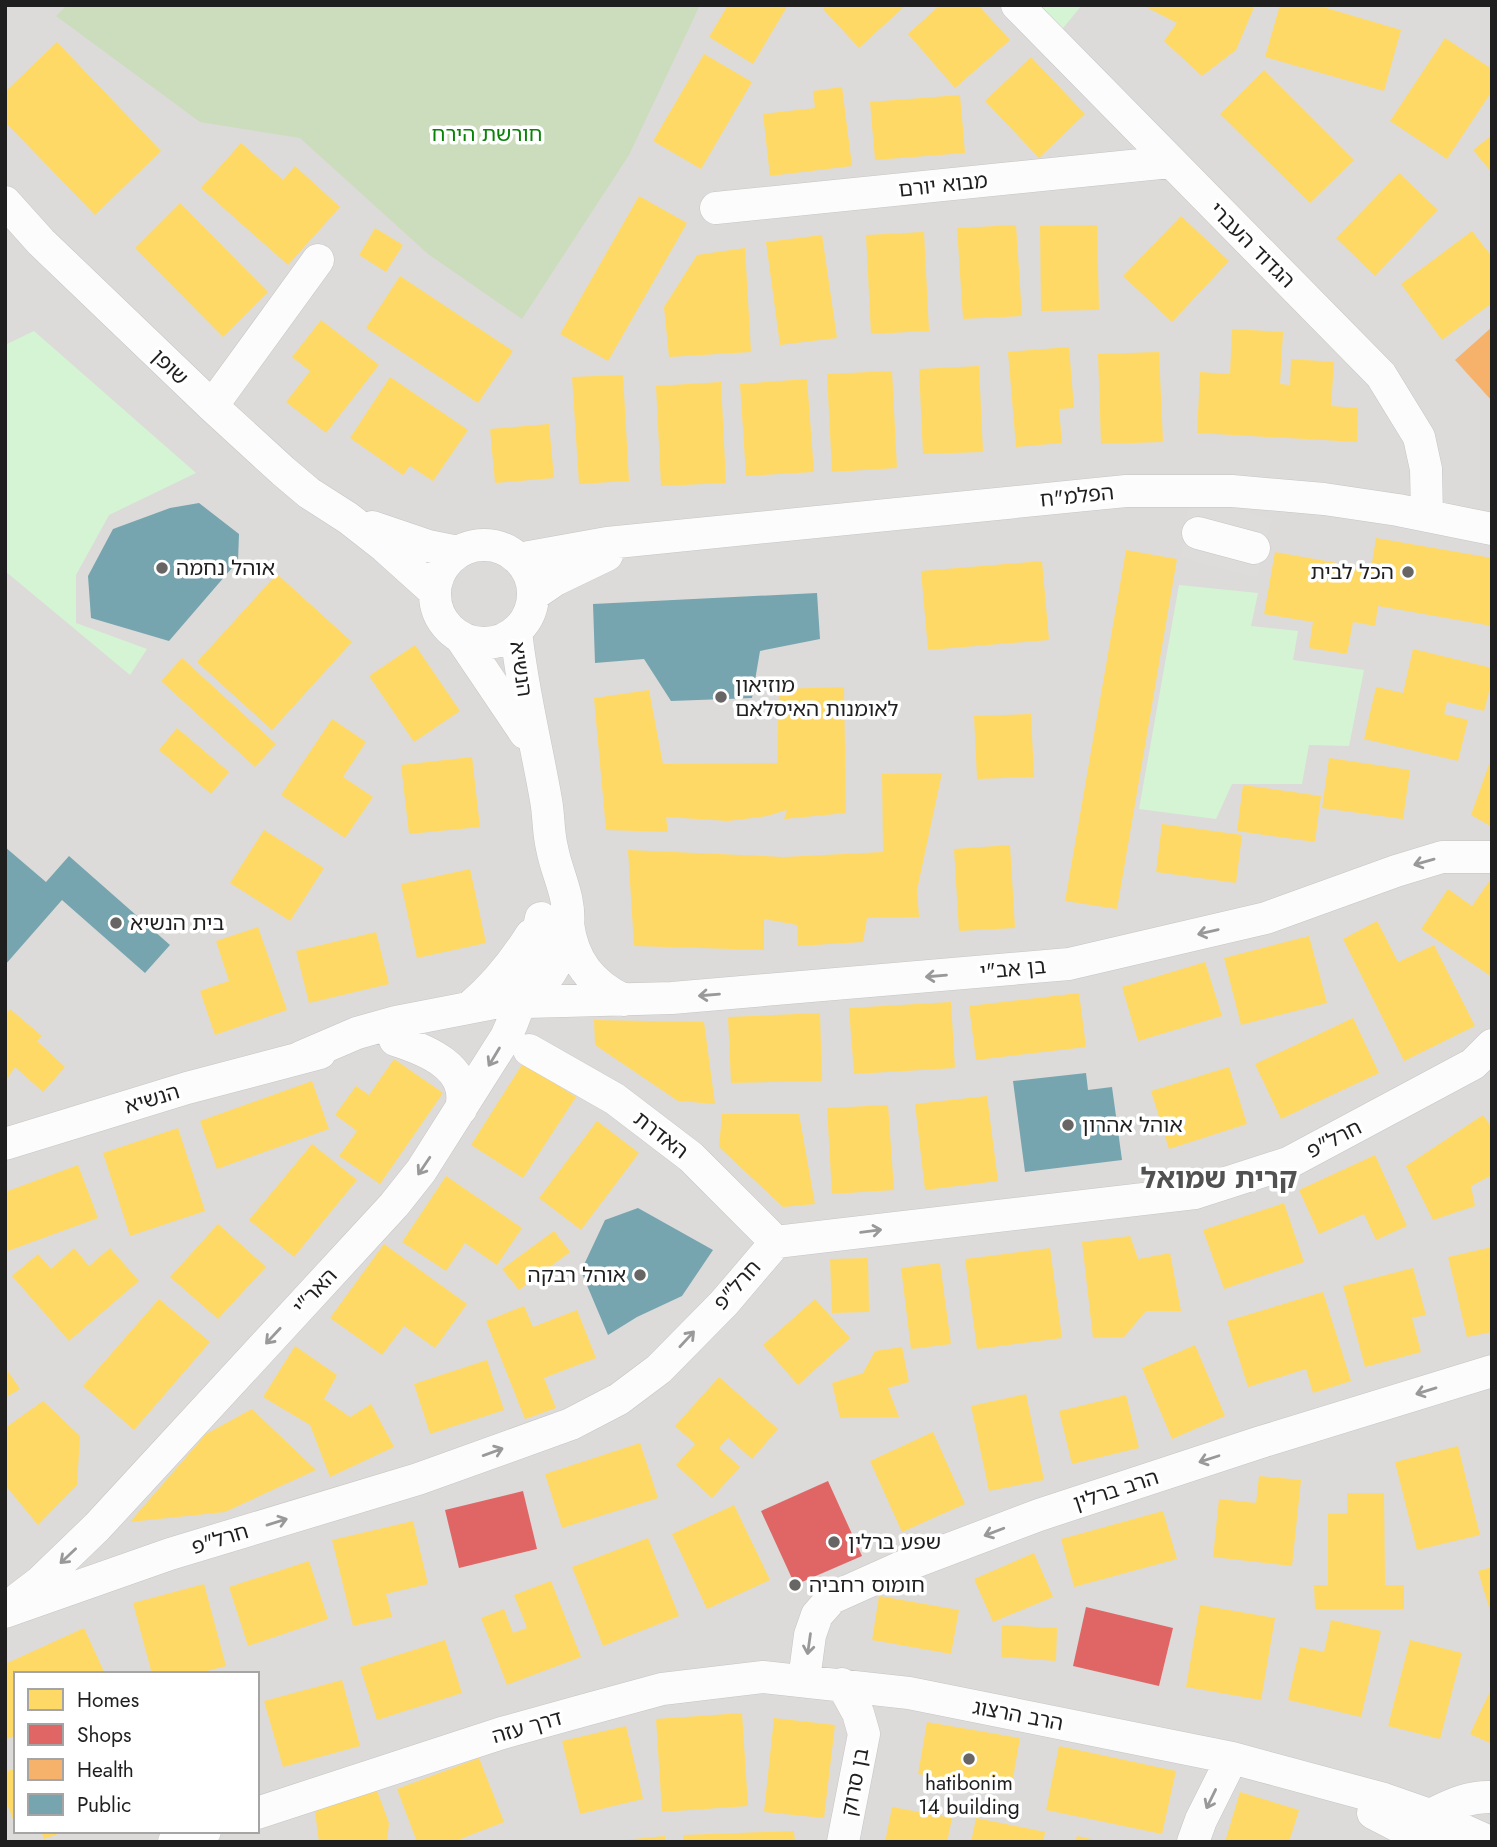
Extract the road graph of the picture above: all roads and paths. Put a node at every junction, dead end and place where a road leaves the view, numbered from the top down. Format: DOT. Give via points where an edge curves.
graph roads {
  1 [pos="1017,5"];
  2 [pos="1170,162"];
  3 [pos="5,202"];
  4 [pos="716,208"];
  5 [pos="318,260"];
  6 [pos="212,406"];
  7 [pos="1232,491"];
  8 [pos="1427,515"];
  9 [pos="348,518"];
  10 [pos="1492,529"];
  11 [pos="1198,533"];
  12 [pos="662,538"];
  13 [pos="458,552"];
  14 [pos="518,558"];
  15 [pos="434,591"];
  16 [pos="533,595"];
  17 [pos="516,631"];
  18 [pos="461,638"];
  19 [pos="535,749"];
  20 [pos="1492,857"];
  21 [pos="554,921"];
  22 [pos="624,1000"];
  23 [pos="520,1002"];
  24 [pos="471,1006"];
  25 [pos="395,1040"];
  26 [pos="1492,1045"];
  27 [pos="529,1051"];
  28 [pos="301,1057"];
  29 [pos="461,1109"];
  30 [pos="5,1144"];
  31 [pos="776,1242"];
  32 [pos="1492,1372"];
  33 [pos="97,1527"];
  34 [pos="118,1572"];
  35 [pos="5,1610"];
  36 [pos="804,1680"];
  37 [pos="842,1684"];
  38 [pos="909,1693"];
  39 [pos="864,1734"];
  40 [pos="1232,1758"];
  41 [pos="1492,1797"];
  42 [pos="261,1812"];
  43 [pos="1429,1828"];
  44 [pos="199,1833"];
  45 [pos="174,1842"];
  46 [pos="260,1842"];
  47 [pos="843,1842"];
  48 [pos="1193,1842"];
  49 [pos="1490,1842"];
  1 -- 2 [label="street, הגדוד העברי"];
  2 -- 4 [label="street, מבוא יורם"];
  2 -- 8 [label="street, הגדוד העברי" via="1381,375 1419,437 1426,469"];
  3 -- 6 [label="street, שופן"];
  5 -- 6 [label="street"];
  6 -- 9 [label="street, שופן" via="309,493"];
  7 -- 8 [label="street, הפלמ\"ח"];
  7 -- 11 [label="street" via="1243,545"];
  7 -- 12 [label="street, הפלמ\"ח" via="1126,491"];
  8 -- 10 [label="street, הפלמ\"ח"];
  9 -- 13 [label="street, שופן"];
  9 -- 15 [label="street, שופן"];
  12 -- 14 [label="street, הפלמ\"ח"];
  12 -- 16 [label="street, הפלמ\"ח" via="583,565"];
  13 -- 14 [label="street" via="473,545 489,545"];
  13 -- 15 [label="street" via="441,568"];
  14 -- 16 [label="street" via="528,571"];
  15 -- 18 [label="street" via="439,615"];
  16 -- 17 [label="street" via="530,611"];
  17 -- 18 [label="street" via="494,642"];
  17 -- 19 [label="street, הנשיא"];
  18 -- 19 [label="street, הנשיא"];
  19 -- 21 [label="street, הנשיא" via="547,802"];
  20 -- 22 [label="street, בן אב\"י, one-way" via="1442,857 1266,918 1069,964"];
  21 -- 22 [label="street" via="583,969"];
  21 -- 23 [label="street, האר\"י"];
  21 -- 24 [label="street, הנשיא"];
  22 -- 23 [label="street, בן אב\"י"];
  23 -- 24 [label="street, הנשיא"];
  23 -- 25 [label="street, הנשיא" via="454,1029"];
  23 -- 29 [label="street, האר\"י, one-way" via="506,1037"];
  24 -- 28 [label="street, הנשיא" via="357,1033"];
  25 -- 28 [label="street, הנשיא"];
  25 -- 29 [label="street" via="425,1051 452,1069 462,1089"];
  31 -- 26 [label="street, חרל\"פ, one-way" via="1195,1194 1288,1163 1473,1064"];
  27 -- 31 [label="street, האדרת" via="615,1099 691,1157"];
  28 -- 30 [label="street, הנשיא"];
  29 -- 33 [label="street, האר\"י, one-way" via="394,1205"];
  34 -- 31 [label="street, חרל\"פ, one-way" via="418,1479 571,1424 619,1399 659,1369"];
  32 -- 36 [label="street, הרב ברלין, one-way" via="1261,1442 899,1568 832,1598 817,1615"];
  33 -- 34 [label="street" via="105,1557"];
  33 -- 35 [label="street, האר\"י, one-way"];
  34 -- 35 [label="street, חרל\"פ"];
  36 -- 37 [label="street, הרב הרצוג"];
  36 -- 42 [label="street, דרך עזה" via="763,1677 662,1689 502,1733"];
  37 -- 38 [label="street, הרב הרצוג"];
  37 -- 39 [label="street, בן סרוק"];
  38 -- 39 [label="street" via="878,1713"];
  38 -- 40 [label="street, הרב הרצוג"];
  39 -- 47 [label="street, בן סרוק"];
  40 -- 43 [label="street, הרב הרצוג"];
  40 -- 48 [label="street, one-way"];
  41 -- 43 [label="street" via="1458,1801"];
  42 -- 46 [label="street"];
  43 -- 49 [label="street, הרב הרצוג"];
  44 -- 45 [label="street"];
}
